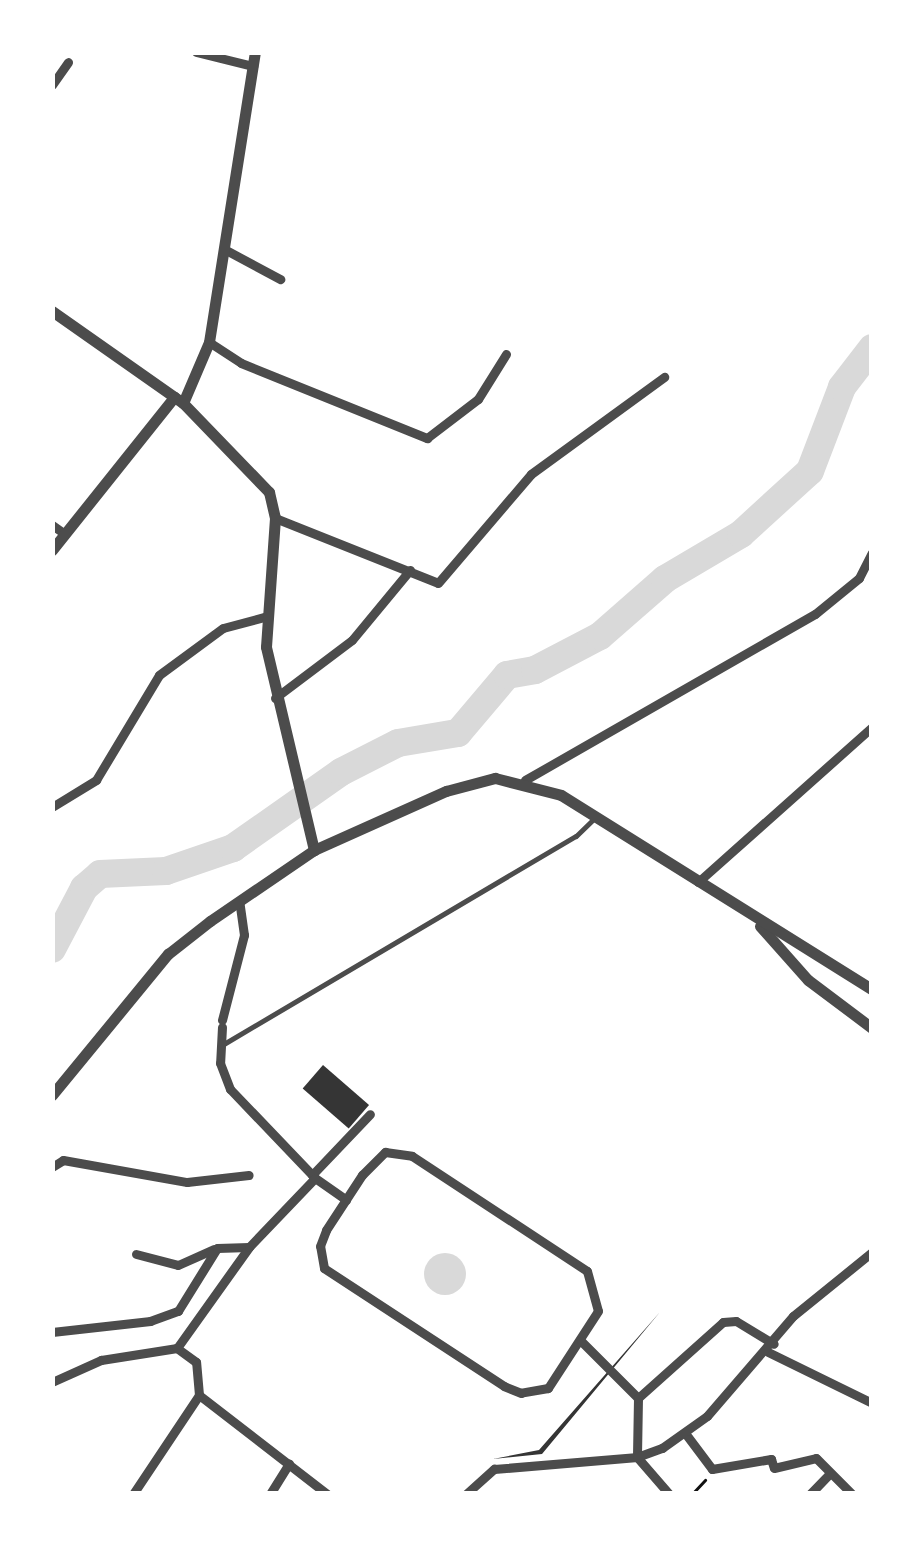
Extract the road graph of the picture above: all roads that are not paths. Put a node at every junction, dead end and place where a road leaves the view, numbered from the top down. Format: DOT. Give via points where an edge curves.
graph roads {
  1 [pos="196,52"];
  2 [pos="255,52"];
  3 [pos="68,62"];
  4 [pos="253,66"];
  5 [pos="52,85"];
  6 [pos="224,249"];
  7 [pos="280,278"];
  8 [pos="55,318"];
  9 [pos="209,342"];
  10 [pos="506,354"];
  11 [pos="664,377"];
  12 [pos="178,400"];
  13 [pos="275,518"];
  14 [pos="52,525"];
  15 [pos="65,534"];
  16 [pos="52,550"];
  17 [pos="872,553"];
  18 [pos="410,570"];
  19 [pos="264,617"];
  20 [pos="276,698"];
  21 [pos="872,727"];
  22 [pos="525,780"];
  23 [pos="52,807"];
  24 [pos="596,817"];
  25 [pos="314,850"];
  26 [pos="698,882"];
  27 [pos="239,900"];
  28 [pos="754,919"];
  29 [pos="813,954"];
  30 [pos="789,959"];
  31 [pos="872,989"];
  32 [pos="872,1028"];
  33 [pos="219,1047"];
  34 [pos="52,1095"];
  35 [pos="370,1114"];
  36 [pos="52,1167"];
  37 [pos="249,1175"];
  38 [pos="314,1176"];
  39 [pos="346,1200"];
  40 [pos="249,1246"];
  41 [pos="216,1248"];
  42 [pos="136,1254"];
  43 [pos="869,1258"];
  44 [pos="52,1332"];
  45 [pos="581,1341"];
  46 [pos="177,1348"];
  47 [pos="771,1348"];
  48 [pos="52,1382"];
  49 [pos="199,1395"];
  50 [pos="638,1398"];
  51 [pos="871,1403"];
  52 [pos="685,1433"];
  53 [pos="637,1457"];
  54 [pos="290,1464"];
  55 [pos="830,1473"];
  56 [pos="132,1494"];
  57 [pos="270,1494"];
  58 [pos="328,1494"];
  59 [pos="466,1494"];
  60 [pos="669,1494"];
  61 [pos="810,1494"];
  62 [pos="852,1494"];
  1 -- 4 [label="street"];
  2 -- 4 [label="street"];
  3 -- 5 [label="street"];
  4 -- 6 [label="street"];
  6 -- 7 [label="street"];
  6 -- 9 [label="street"];
  8 -- 12 [label="street"];
  9 -- 10 [label="street" via="241,362 427,438 478,399"];
  9 -- 12 [label="street"];
  11 -- 18 [label="street" via="530,474 438,583"];
  12 -- 13 [label="street" via="264,484"];
  12 -- 15 [label="street"];
  13 -- 18 [label="street"];
  13 -- 19 [label="street"];
  14 -- 15 [label="street"];
  15 -- 16 [label="street"];
  17 -- 22 [label="street" via="858,578 814,614"];
  18 -- 20 [label="street" via="352,640"];
  19 -- 20 [label="street"];
  19 -- 23 [label="street" via="223,628 170,666 136,706 96,780"];
  20 -- 25 [label="street"];
  21 -- 26 [label="street"];
  22 -- 24 [label="street"];
  22 -- 25 [label="street" via="495,778 446,791"];
  24 -- 26 [label="street"];
  24 -- 33 [label="lane" via="561,845"];
  25 -- 27 [label="street"];
  26 -- 28 [label="street"];
  27 -- 33 [label="street" via="244,934"];
  27 -- 34 [label="street" via="168,954"];
  28 -- 29 [label="street"];
  28 -- 30 [label="street"];
  29 -- 30 [label="street"];
  29 -- 31 [label="street"];
  30 -- 32 [label="street"];
  33 -- 38 [label="street" via="230,1089"];
  35 -- 38 [label="street"];
  36 -- 37 [label="street" via="63,1160 187,1182"];
  38 -- 39 [label="street"];
  38 -- 40 [label="street"];
  39 -- 45 [label="street" via="375,1158 393,1152 412,1156 587,1271 598,1311"];
  39 -- 45 [label="street" via="320,1246 330,1277 504,1386 521,1393 548,1388"];
  40 -- 41 [label="street"];
  40 -- 46 [label="street"];
  41 -- 42 [label="street" via="178,1265"];
  41 -- 44 [label="street" via="178,1311 150,1321"];
  43 -- 47 [label="street" via="793,1316"];
  45 -- 50 [label="street"];
  46 -- 48 [label="street" via="100,1360"];
  46 -- 49 [label="street" via="196,1362"];
  47 -- 50 [label="street" via="736,1321 723,1322"];
  47 -- 51 [label="street"];
  47 -- 52 [label="street"];
  49 -- 54 [label="street"];
  49 -- 56 [label="street"];
  50 -- 53 [label="street"];
  52 -- 53 [label="street"];
  52 -- 55 [label="street" via="712,1469 770,1459 774,1468 816,1458"];
  53 -- 59 [label="street" via="494,1469"];
  53 -- 60 [label="street"];
  54 -- 57 [label="street"];
  54 -- 58 [label="street"];
  55 -- 61 [label="street"];
  55 -- 62 [label="street"];
}
